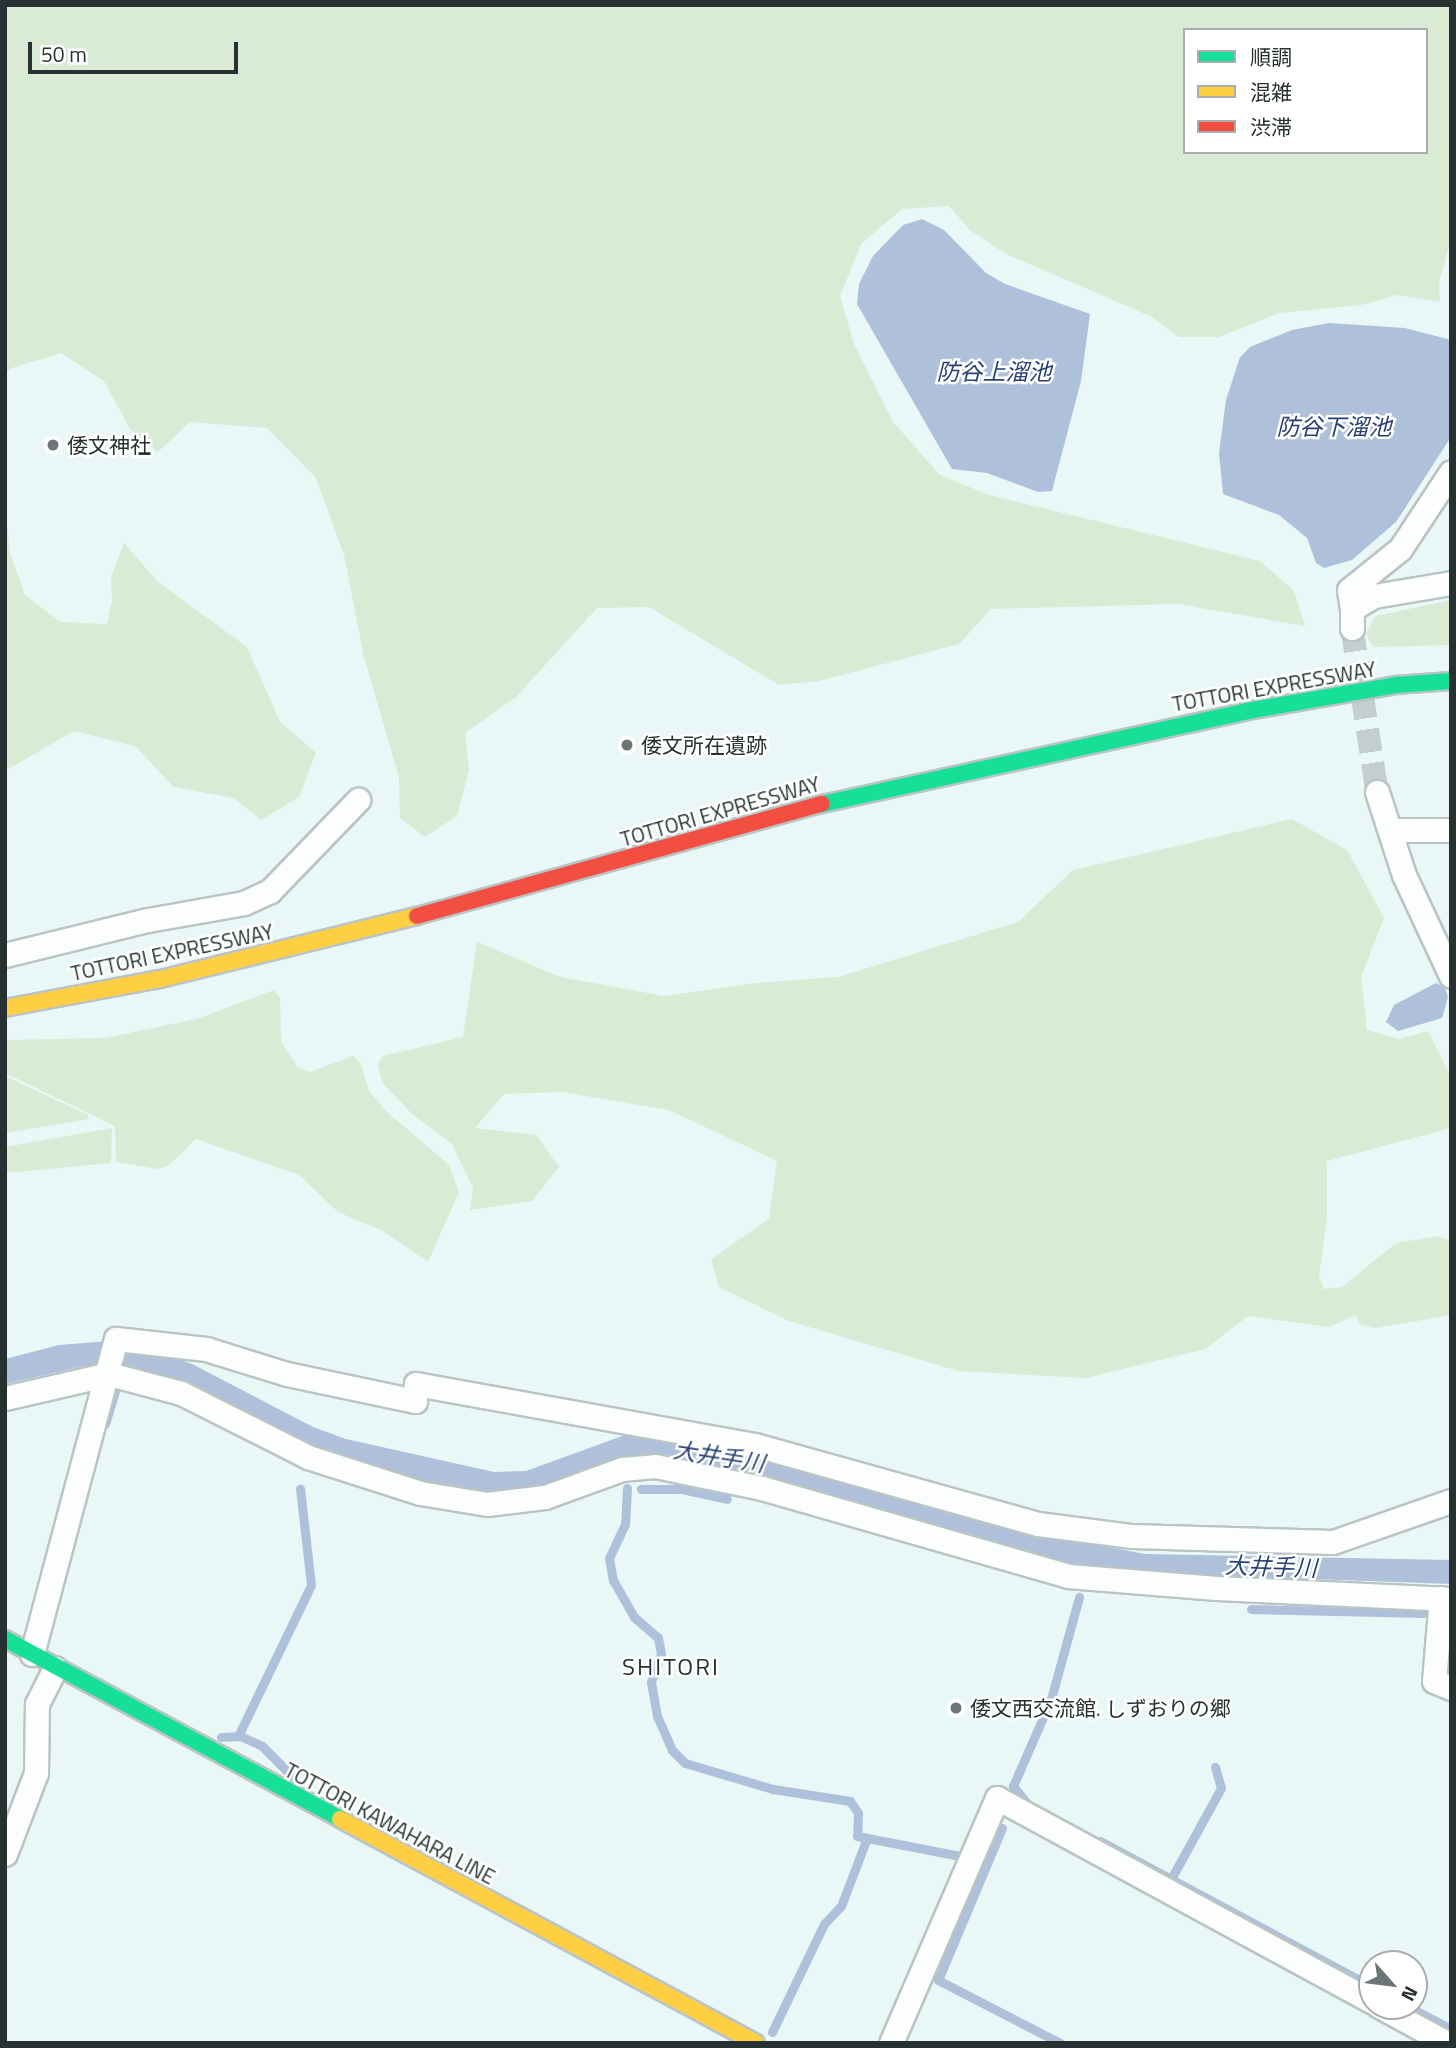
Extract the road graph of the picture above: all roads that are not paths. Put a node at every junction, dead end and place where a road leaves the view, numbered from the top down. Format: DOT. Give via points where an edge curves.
graph roads {
  1 [pos="1451,472"];
  2 [pos="1451,583"];
  3 [pos="1451,681"];
  4 [pos="1377,792"];
  5 [pos="358,800"];
  6 [pos="1390,830"];
  7 [pos="1451,830"];
  8 [pos="5,955"];
  9 [pos="1451,976"];
  10 [pos="5,1008"];
  11 [pos="109,1374"];
  12 [pos="5,1398"];
  13 [pos="1451,1501"];
  14 [pos="1446,1598"];
  15 [pos="5,1639"];
  16 [pos="32,1654"];
  17 [pos="55,1668"];
  18 [pos="1451,1688"];
  19 [pos="5,1854"];
  20 [pos="1358,1994"];
  21 [pos="1405,2020"];
  22 [pos="728,2036"];
  23 [pos="756,2043"];
  24 [pos="891,2043"];
  25 [pos="1447,2043"];
  1 -- 2 [label="street" via="1400,549 1349,590 1352,619 1374,596"];
  3 -- 10 [label="main road, TOTTORI EXPRESSWAY" via="1396,685 1247,711 850,796 377,927 160,979"];
  4 -- 6 [label="street"];
  5 -- 8 [label="street" via="270,891 244,903 148,920"];
  6 -- 7 [label="street"];
  6 -- 9 [label="street" via="1427,931"];
  11 -- 12 [label="street"];
  11 -- 13 [label="street" via="116,1339 206,1349 286,1374 415,1401 416,1384 755,1445 1038,1524 1132,1536 1333,1542"];
  11 -- 14 [label="street" via="181,1393 308,1457 420,1493 487,1504 533,1499 596,1482 622,1469 656,1466 762,1488 1068,1576"];
  11 -- 16 [label="street"];
  14 -- 18 [label="street" via="1434,1681"];
  15 -- 16 [label="main road, TOTTORI KAWAHARA LINE"];
  16 -- 17 [label="main road, TOTTORI KAWAHARA LINE"];
  17 -- 19 [label="street" via="37,1704 36,1773"];
  17 -- 22 [label="main road, TOTTORI KAWAHARA LINE"];
  20 -- 24 [label="street" via="997,1798"];
  21 -- 25 [label="street"];
  22 -- 23 [label="main road, TOTTORI KAWAHARA LINE"];
}
